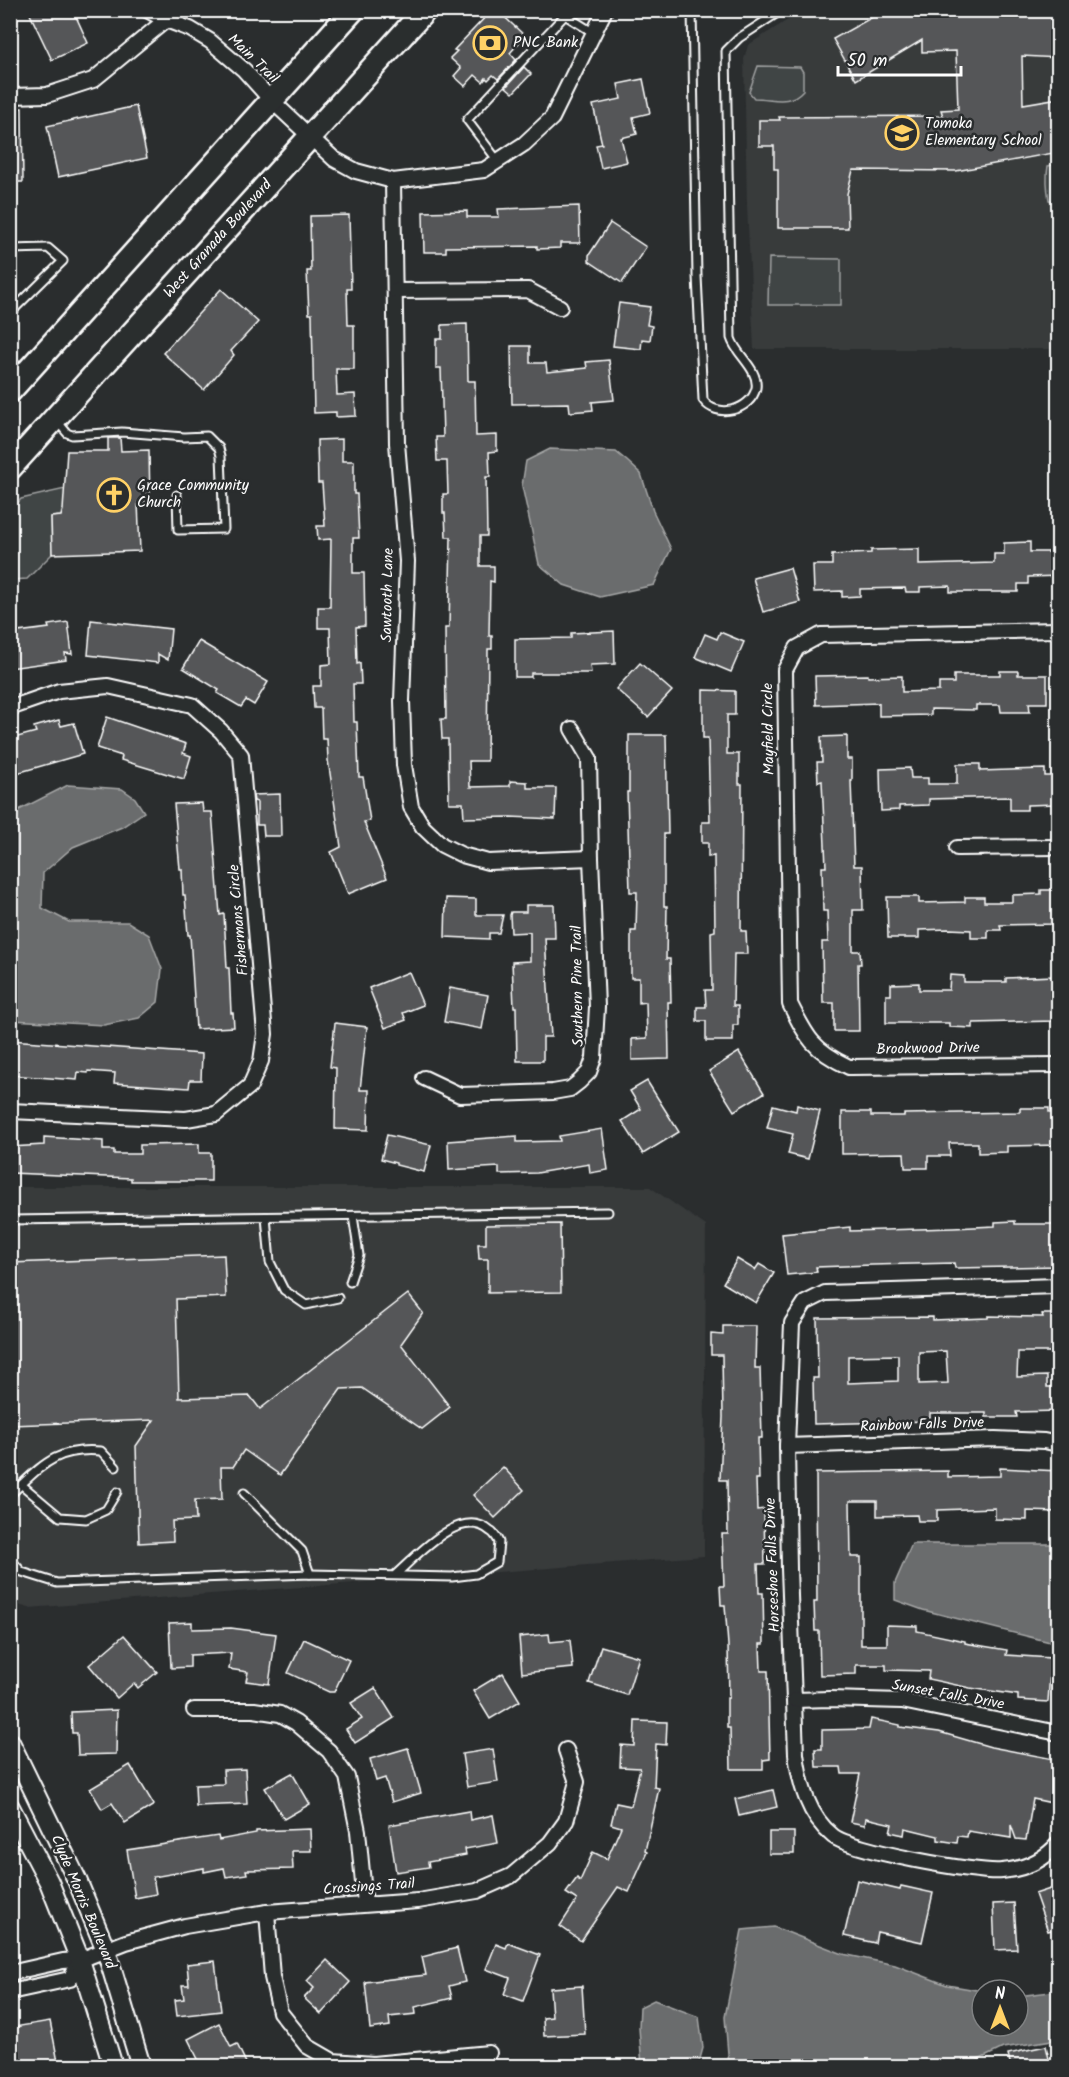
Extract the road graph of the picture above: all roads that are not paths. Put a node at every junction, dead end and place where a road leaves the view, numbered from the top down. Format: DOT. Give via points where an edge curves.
graph roads {
  1 [pos="147,10"];
  2 [pos="353,10"];
  3 [pos="425,10"];
  4 [pos="605,10"];
  5 [pos="702,10"];
  6 [pos="782,10"];
  7 [pos="692,13"];
  8 [pos="166,20"];
  9 [pos="594,33"];
  10 [pos="10,96"];
  11 [pos="271,100"];
  12 [pos="309,137"];
  13 [pos="498,161"];
  14 [pos="393,181"];
  15 [pos="10,249"];
  16 [pos="10,288"];
  17 [pos="395,291"];
  18 [pos="560,307"];
  19 [pos="13,311"];
  20 [pos="11,389"];
  21 [pos="56,419"];
  22 [pos="10,468"];
  23 [pos="177,495"];
  24 [pos="1059,630"];
  25 [pos="10,708"];
  26 [pos="572,729"];
  27 [pos="1059,847"];
  28 [pos="957,848"];
  29 [pos="591,858"];
  30 [pos="807,1037"];
  31 [pos="1059,1065"];
  32 [pos="424,1078"];
  33 [pos="10,1111"];
  34 [pos="608,1212"];
  35 [pos="352,1216"];
  36 [pos="266,1217"];
  37 [pos="10,1220"];
  38 [pos="350,1282"];
  39 [pos="1059,1286"];
  40 [pos="338,1298"];
  41 [pos="1059,1444"];
  42 [pos="787,1446"];
  43 [pos="116,1467"];
  44 [pos="22,1485"];
  45 [pos="117,1492"];
  46 [pos="244,1493"];
  47 [pos="10,1495"];
  48 [pos="10,1559"];
  49 [pos="310,1574"];
  50 [pos="395,1575"];
  51 [pos="795,1700"];
  52 [pos="194,1710"];
  53 [pos="1059,1732"];
  54 [pos="10,1742"];
  55 [pos="566,1750"];
  56 [pos="10,1807"];
  57 [pos="1059,1844"];
  58 [pos="366,1904"];
  59 [pos="267,1912"];
  60 [pos="106,1950"];
  61 [pos="80,1960"];
  62 [pos="10,1973"];
  63 [pos="10,1992"];
  64 [pos="489,2053"];
  65 [pos="113,2067"];
  66 [pos="141,2067"];
  1 -- 8 [label="street, Main Trail"];
  2 -- 11 [label="main road"];
  3 -- 12 [label="main road, West Granada Boulevard"];
  4 -- 9 [label="street"];
  5 -- 7 [label="lane"];
  6 -- 7 [label="lane" via="726,51 731,338 751,369 756,387 744,405 716,411 704,400 697,276"];
  8 -- 10 [label="street" via="93,80 47,95"];
  8 -- 11 [label="street, Main Trail" via="210,40"];
  9 -- 13 [label="street" via="552,118"];
  9 -- 13 [label="lane" via="566,15 467,120"];
  11 -- 12 [label="street, Main Trail"];
  11 -- 20 [label="main road"];
  12 -- 14 [label="street, Main Trail" via="334,159 356,171"];
  12 -- 21 [label="main road, West Granada Boulevard"];
  13 -- 14 [label="street" via="484,170"];
  14 -- 17 [label="street, Sawtooth Lane"];
  15 -- 19 [label="lane" via="48,248 63,261"];
  16 -- 19 [label="lane"];
  17 -- 18 [label="street" via="528,290"];
  17 -- 29 [label="street, Sawtooth Lane" via="397,443 407,561 402,712 404,765 411,807 423,827 442,845 462,855 488,862"];
  21 -- 22 [label="main road, West Granada Boulevard"];
  21 -- 23 [label="lane" via="72,435 122,432 207,436 221,456 224,529 178,530"];
  24 -- 30 [label="street, Mayfield Circle" via="821,635 798,648 785,670 790,1004"];
  25 -- 33 [label="street, Fishermans Circle" via="59,691 108,686 192,705 241,755 265,1034 261,1061 250,1086 216,1114 186,1119"];
  26 -- 29 [label="street, Southern Pine Trail" via="589,758"];
  27 -- 28 [label="street"];
  29 -- 32 [label="street, Southern Pine Trail" via="597,1007 594,1058 589,1072 570,1089 554,1092 460,1095"];
  30 -- 31 [label="street, Brookwood Drive" via="849,1067"];
  34 -- 35 [label="lane"];
  35 -- 36 [label="lane"];
  35 -- 38 [label="lane" via="358,1255"];
  36 -- 37 [label="lane"];
  36 -- 40 [label="lane" via="270,1263 284,1290 306,1305"];
  39 -- 42 [label="street, Horseshoe Falls Drive" via="825,1293 805,1303 792,1323"];
  41 -- 42 [label="street, Rainbow Falls Drive" via="995,1439"];
  42 -- 51 [label="street, Horseshoe Falls Drive"];
  43 -- 44 [label="lane" via="101,1451 69,1452 52,1458"];
  44 -- 45 [label="lane" via="60,1517 86,1519 106,1510"];
  44 -- 47 [label="lane"];
  46 -- 49 [label="lane" via="302,1551"];
  48 -- 49 [label="lane" via="21,1572 57,1583"];
  49 -- 50 [label="lane"];
  50 -- 50 [label="lane" via="476,1574 497,1562 499,1542 490,1530 471,1523 445,1531"];
  51 -- 53 [label="street, Sunset Falls Drive" via="902,1701"];
  51 -- 57 [label="street, Horseshoe Falls Drive" via="800,1780 806,1799 833,1837 877,1851 969,1870 1001,1871 1024,1867"];
  52 -- 58 [label="street" via="280,1714 329,1751 347,1777"];
  54 -- 60 [label="street, Clyde Morris Boulevard" via="77,1880"];
  55 -- 58 [label="street, Crossings Trail" via="577,1782 566,1821 550,1842 511,1876 477,1891 418,1901"];
  56 -- 61 [label="street, Clyde Morris Boulevard" via="49,1882"];
  58 -- 59 [label="street, Crossings Trail"];
  59 -- 60 [label="street, Crossings Trail" via="185,1926"];
  59 -- 64 [label="street" via="272,1977 280,2012 307,2046 333,2061 373,2064"];
  60 -- 61 [label="street, Crossings Trail"];
  60 -- 66 [label="street, Clyde Morris Boulevard"];
  61 -- 62 [label="street"];
  61 -- 63 [label="street" via="70,1979"];
  61 -- 65 [label="street, Clyde Morris Boulevard"];
}
